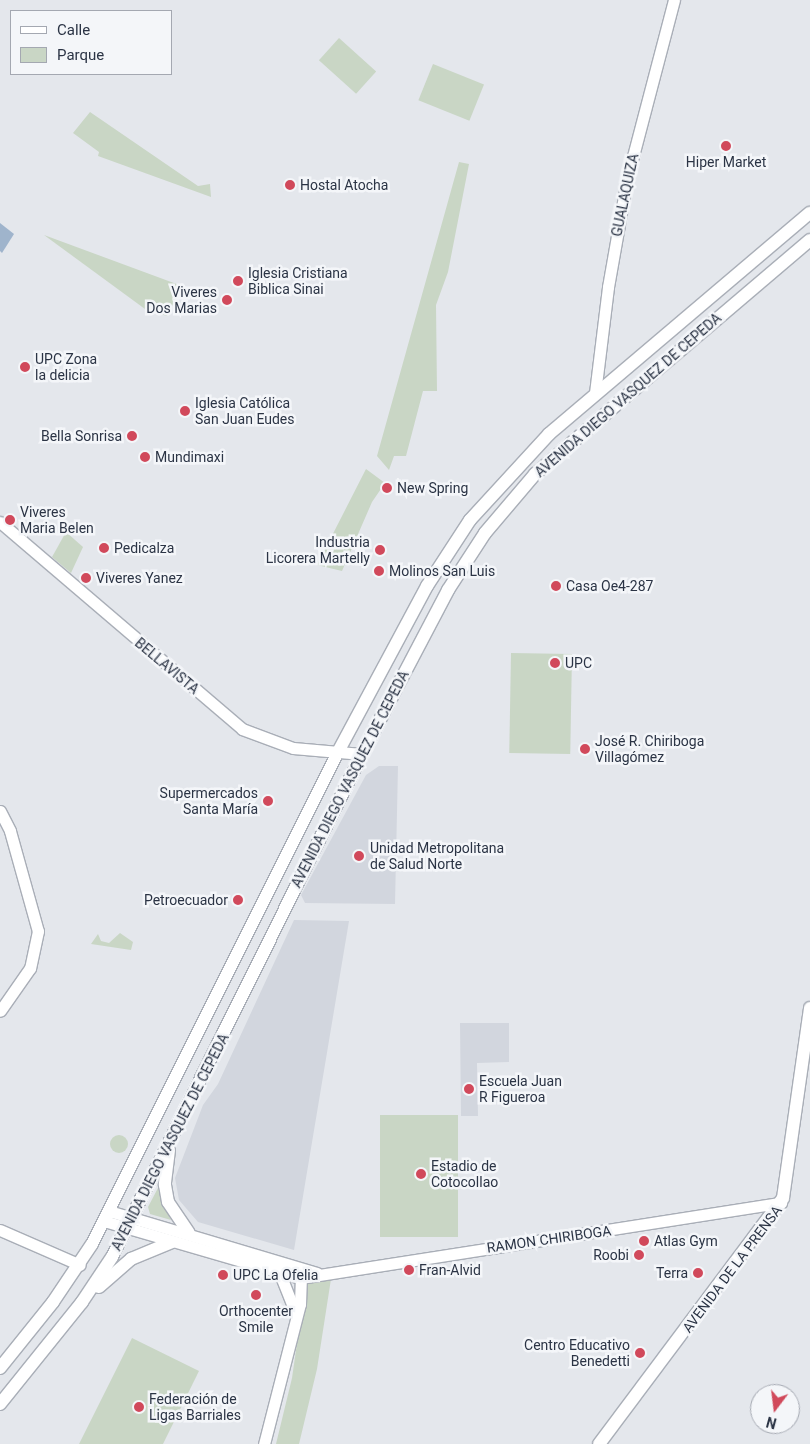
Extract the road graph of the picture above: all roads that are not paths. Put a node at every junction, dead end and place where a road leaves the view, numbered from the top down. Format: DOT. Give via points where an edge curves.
graph roads {
  1 [pos="674,0"];
  2 [pos="810,213"];
  3 [pos="810,240"];
  4 [pos="595,393"];
  5 [pos="0,522"];
  6 [pos="338,752"];
  7 [pos="362,754"];
  8 [pos="0,810"];
  9 [pos="810,1008"];
  10 [pos="0,1011"];
  11 [pos="170,1142"];
  12 [pos="782,1201"];
  13 [pos="107,1216"];
  14 [pos="130,1223"];
  15 [pos="0,1230"];
  16 [pos="189,1233"];
  17 [pos="172,1242"];
  18 [pos="80,1265"];
  19 [pos="302,1266"];
  20 [pos="317,1273"];
  21 [pos="280,1274"];
  22 [pos="300,1278"];
  23 [pos="82,1302"];
  24 [pos="296,1314"];
  25 [pos="0,1368"];
  26 [pos="0,1404"];
  27 [pos="264,1444"];
  28 [pos="599,1444"];
  1 -- 4 [label="street, GUALAQUIZA" via="627,179 608,287"];
  2 -- 4 [label="main road, AVENIDA DIEGO VASQUEZ DE CEPEDA"];
  3 -- 7 [label="main road, AVENIDA DIEGO VASQUEZ DE CEPEDA" via="535,474 485,533 448,590"];
  4 -- 6 [label="main road, AVENIDA DIEGO VASQUEZ DE CEPEDA" via="526,455 470,520 427,586"];
  5 -- 6 [label="street, BELLAVISTA" via="242,729 281,745"];
  6 -- 7 [label="street, BELLAVISTA"];
  6 -- 13 [label="main road, AVENIDA DIEGO VASQUEZ DE CEPEDA"];
  7 -- 11 [label="main road, AVENIDA DIEGO VASQUEZ DE CEPEDA"];
  8 -- 10 [label="street" via="10,831 38,931 30,968"];
  9 -- 12 [label="main road, AVENIDA DE LA PRENSA"];
  11 -- 14 [label="main road, AVENIDA DIEGO VASQUEZ DE CEPEDA"];
  11 -- 16 [label="main road" via="165,1186 168,1202"];
  12 -- 20 [label="street, RAMON CHIRIBOGA"];
  12 -- 28 [label="main road, AVENIDA DE LA PRENSA"];
  13 -- 14 [label="street, RAMON CHIRIBOGA"];
  13 -- 18 [label="main road, AVENIDA DIEGO VASQUEZ DE CEPEDA"];
  14 -- 16 [label="street, RAMON CHIRIBOGA"];
  14 -- 17 [label="street, RAMON CHIRIBOGA"];
  14 -- 23 [label="main road, AVENIDA DIEGO VASQUEZ DE CEPEDA"];
  15 -- 18 [label="street"];
  16 -- 19 [label="street, RAMON CHIRIBOGA"];
  17 -- 21 [label="street, RAMON CHIRIBOGA"];
  17 -- 23 [label="main road" via="131,1259"];
  18 -- 25 [label="main road, AVENIDA DIEGO VASQUEZ DE CEPEDA"];
  19 -- 20 [label="street, RAMON CHIRIBOGA"];
  19 -- 22 [label="street"];
  20 -- 22 [label="street, RAMON CHIRIBOGA"];
  21 -- 22 [label="street, RAMON CHIRIBOGA"];
  21 -- 24 [label="street"];
  22 -- 24 [label="street" via="301,1295"];
  23 -- 26 [label="main road, AVENIDA DIEGO VASQUEZ DE CEPEDA"];
  24 -- 27 [label="street"];
}
